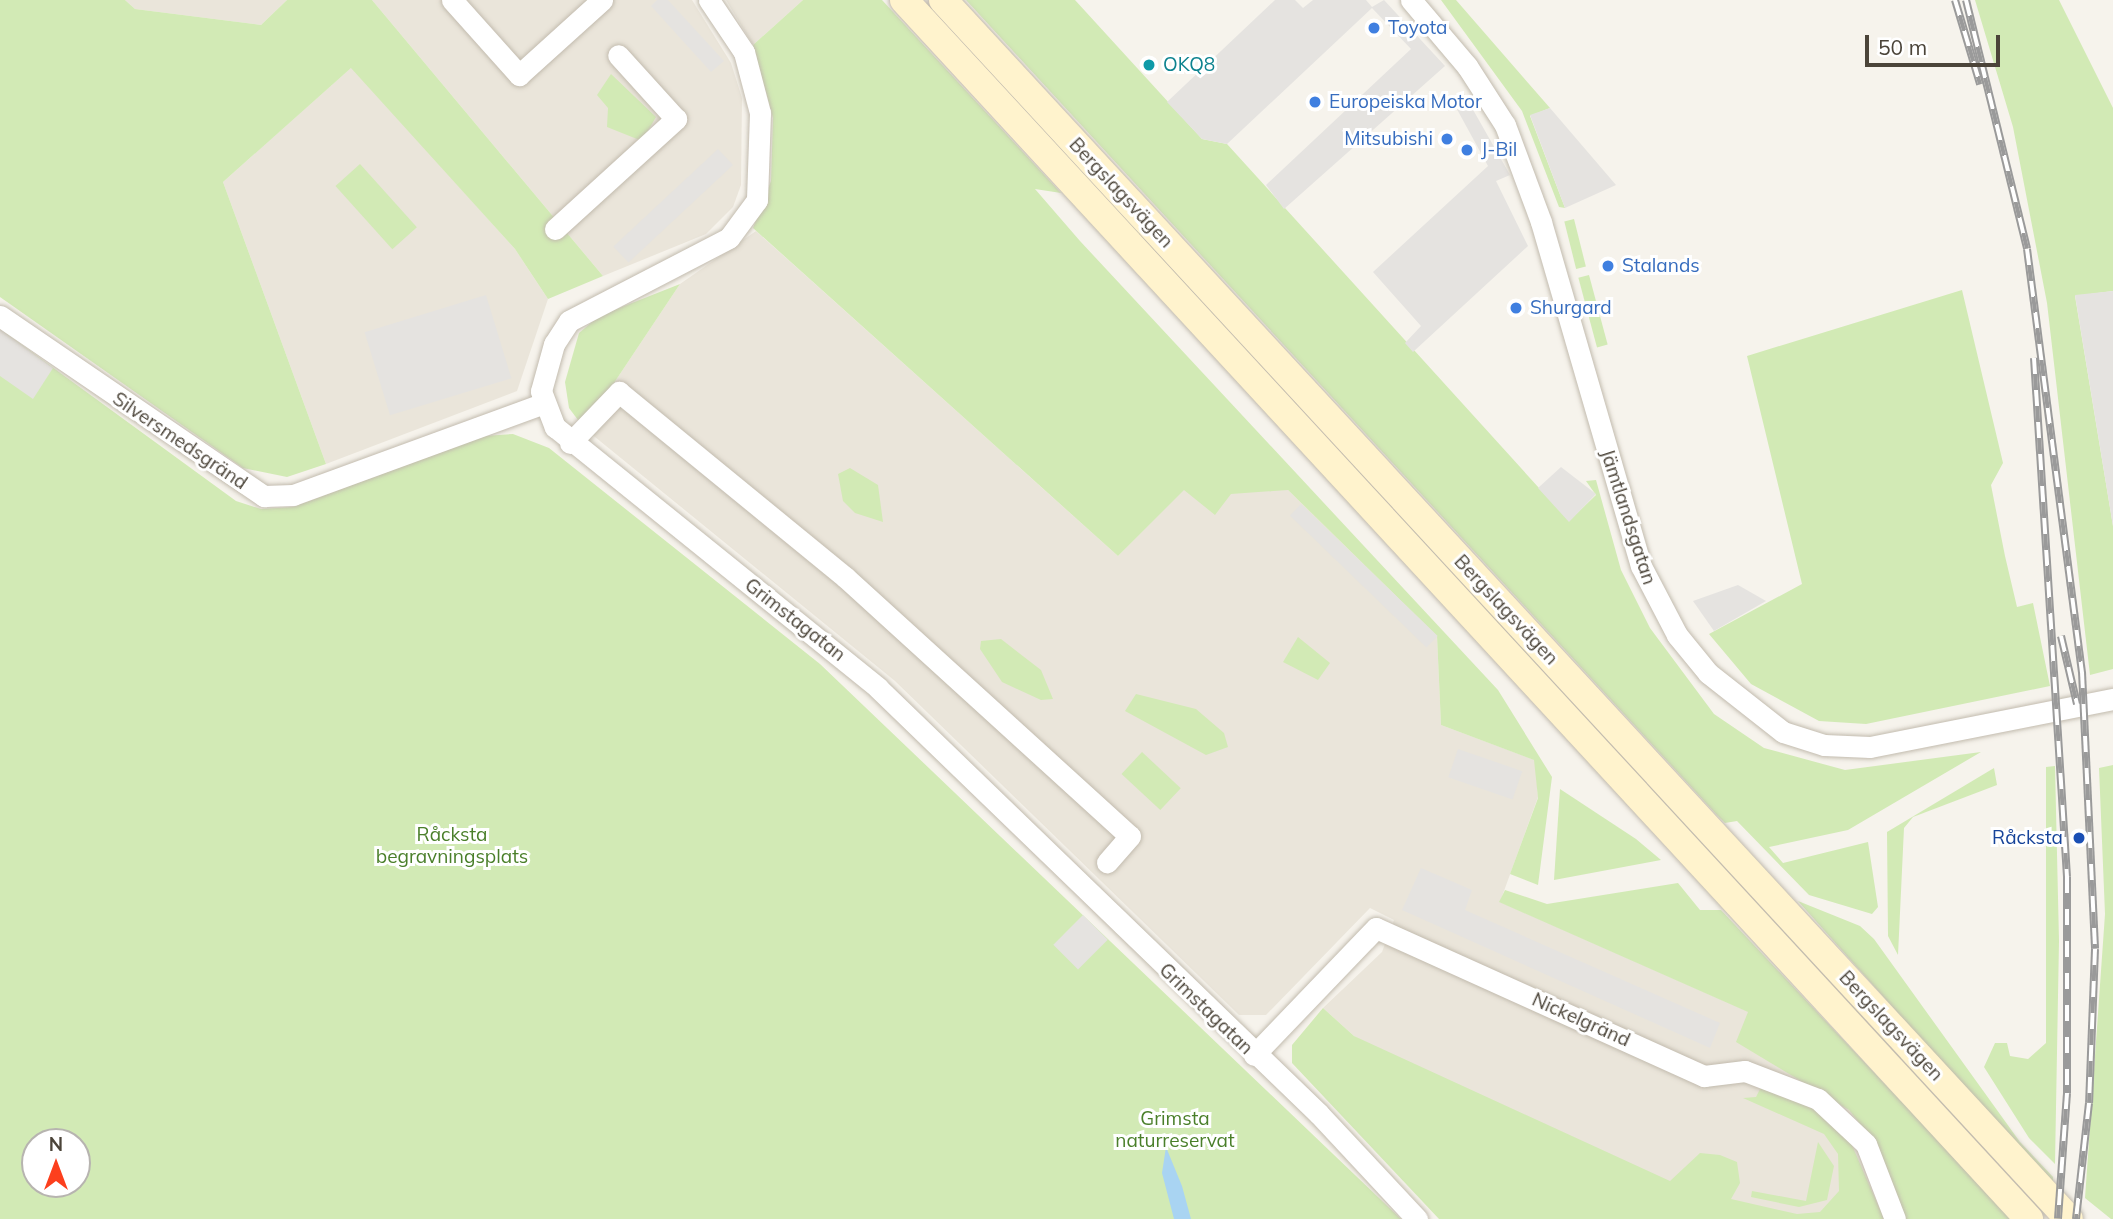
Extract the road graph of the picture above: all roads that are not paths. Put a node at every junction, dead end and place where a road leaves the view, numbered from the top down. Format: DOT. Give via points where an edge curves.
graph roads {
  1 [pos="452,0"];
  2 [pos="602,0"];
  3 [pos="709,0"];
  4 [pos="904,0"];
  5 [pos="943,0"];
  6 [pos="1410,0"];
  7 [pos="618,55"];
  8 [pos="555,229"];
  9 [pos="0,316"];
  10 [pos="544,403"];
  11 [pos="570,443"];
  12 [pos="2113,699"];
  13 [pos="1107,862"];
  14 [pos="1254,1055"];
  15 [pos="1417,1219"];
  16 [pos="1895,1219"];
  17 [pos="2029,1219"];
  18 [pos="2069,1219"];
  1 -- 2 [label="street" via="519,75"];
  3 -- 10 [label="street" via="744,52 760,113 757,200 729,238 614,292 569,321 545,367"];
  4 -- 17 [label="main road, Bergslagsvägen"];
  5 -- 18 [label="main road, Bergslagsvägen"];
  6 -- 12 [label="street, Jämtlandsgatan" via="1467,66 1505,125 1541,222 1642,566 1677,635 1708,673 1783,732 1824,745 1870,747"];
  7 -- 8 [label="street" via="676,119"];
  9 -- 10 [label="street, Silversmedsgränd" via="264,496 293,495 415,445"];
  10 -- 11 [label="street, Grimstagatan"];
  11 -- 13 [label="street" via="619,392 845,577 1130,836"];
  11 -- 14 [label="street, Grimstagatan" via="814,630"];
  14 -- 15 [label="street, Grimstagatan"];
  14 -- 16 [label="street, Nickelgränd" via="1376,928 1704,1076 1745,1071 1818,1099 1866,1144"];
}
